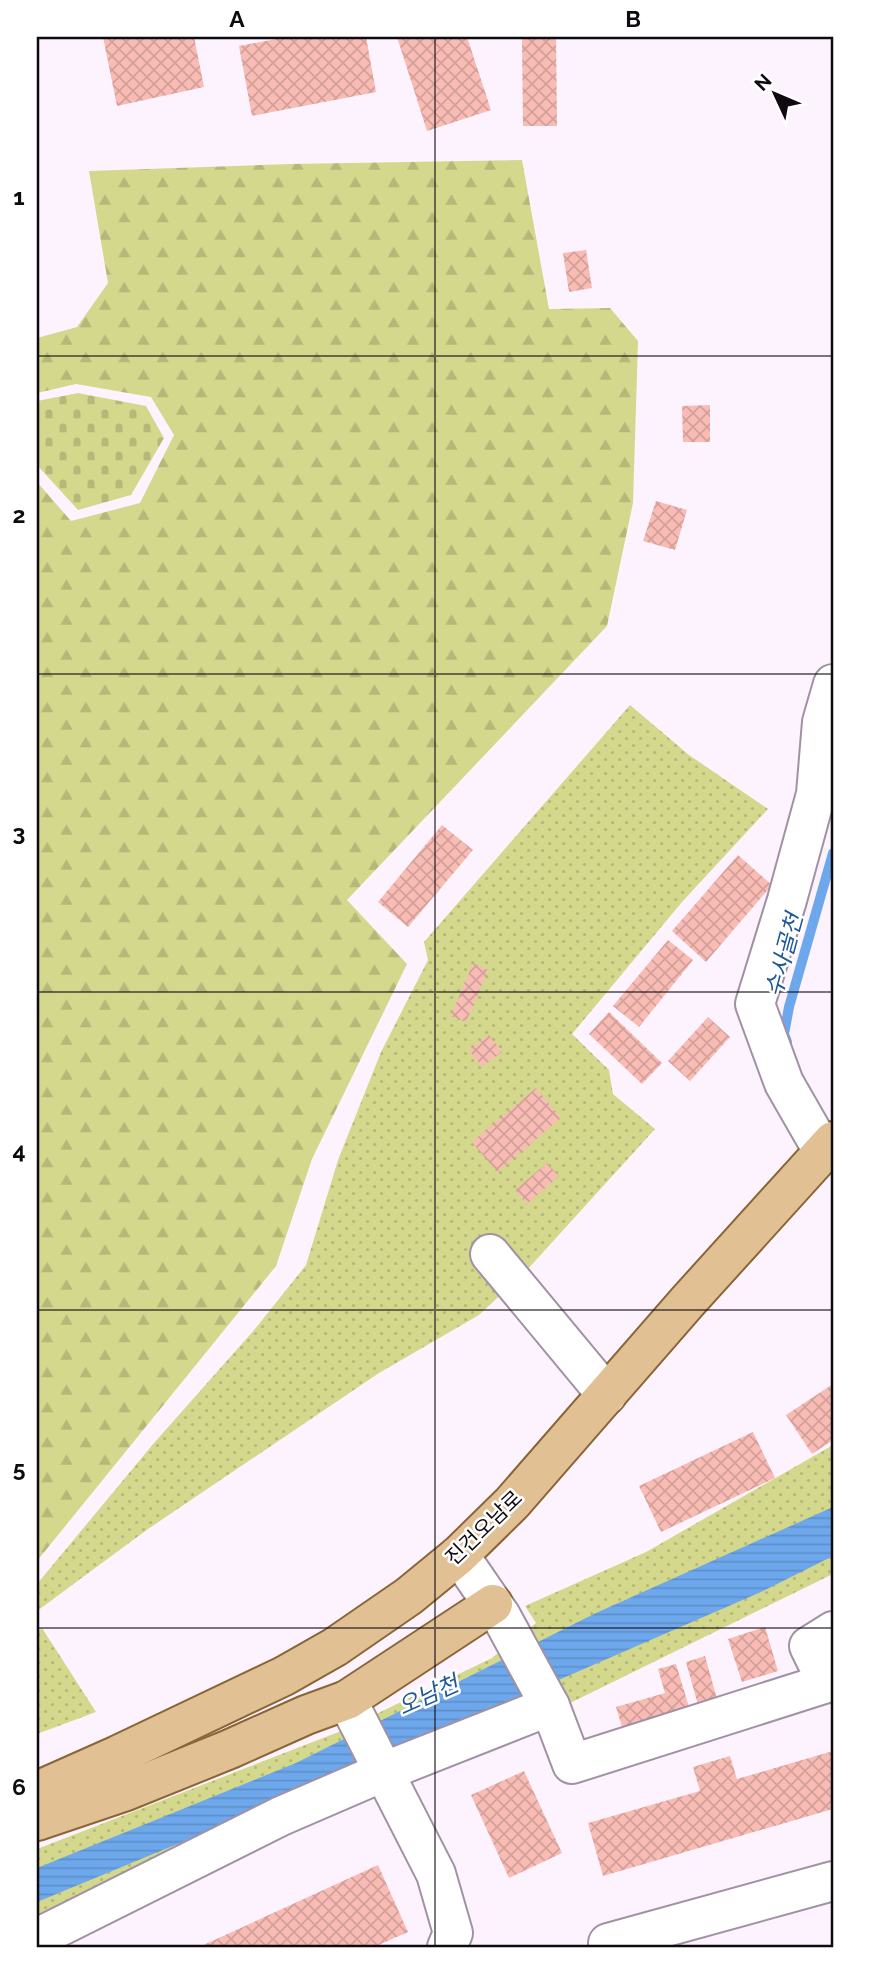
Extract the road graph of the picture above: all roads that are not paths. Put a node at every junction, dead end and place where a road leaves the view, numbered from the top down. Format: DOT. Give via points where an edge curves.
graph roads {
  1 [pos="833,684"];
  2 [pos="828,1146"];
  3 [pos="490,1254"];
  4 [pos="607,1395"];
  5 [pos="458,1555"];
  6 [pos="497,1610"];
  7 [pos="833,1631"];
  8 [pos="830,1688"];
  9 [pos="349,1703"];
  10 [pos="550,1706"];
  11 [pos="383,1772"];
  12 [pos="37,1791"];
  13 [pos="37,1821"];
  14 [pos="833,1881"];
  15 [pos="37,1938"];
  16 [pos="608,1943"];
  17 [pos="447,1947"];
  1 -- 2 [label="street" via="822,722 816,794 755,1004 784,1083"];
  2 -- 4 [label="main road, 진건오남로"];
  3 -- 4 [label="street"];
  4 -- 5 [label="main road, 진건오남로" via="512,1503"];
  5 -- 6 [label="street"];
  5 -- 12 [label="main road, 진건오남로" via="409,1596 284,1676"];
  6 -- 9 [label="main road"];
  6 -- 10 [label="street"];
  7 -- 8 [label="street" via="809,1646"];
  8 -- 10 [label="street" via="572,1763"];
  9 -- 11 [label="street"];
  9 -- 13 [label="main road" via="306,1715 126,1791"];
  10 -- 11 [label="street"];
  11 -- 15 [label="street" via="281,1816"];
  11 -- 17 [label="street" via="436,1874 453,1933"];
  14 -- 16 [label="street"];
}
